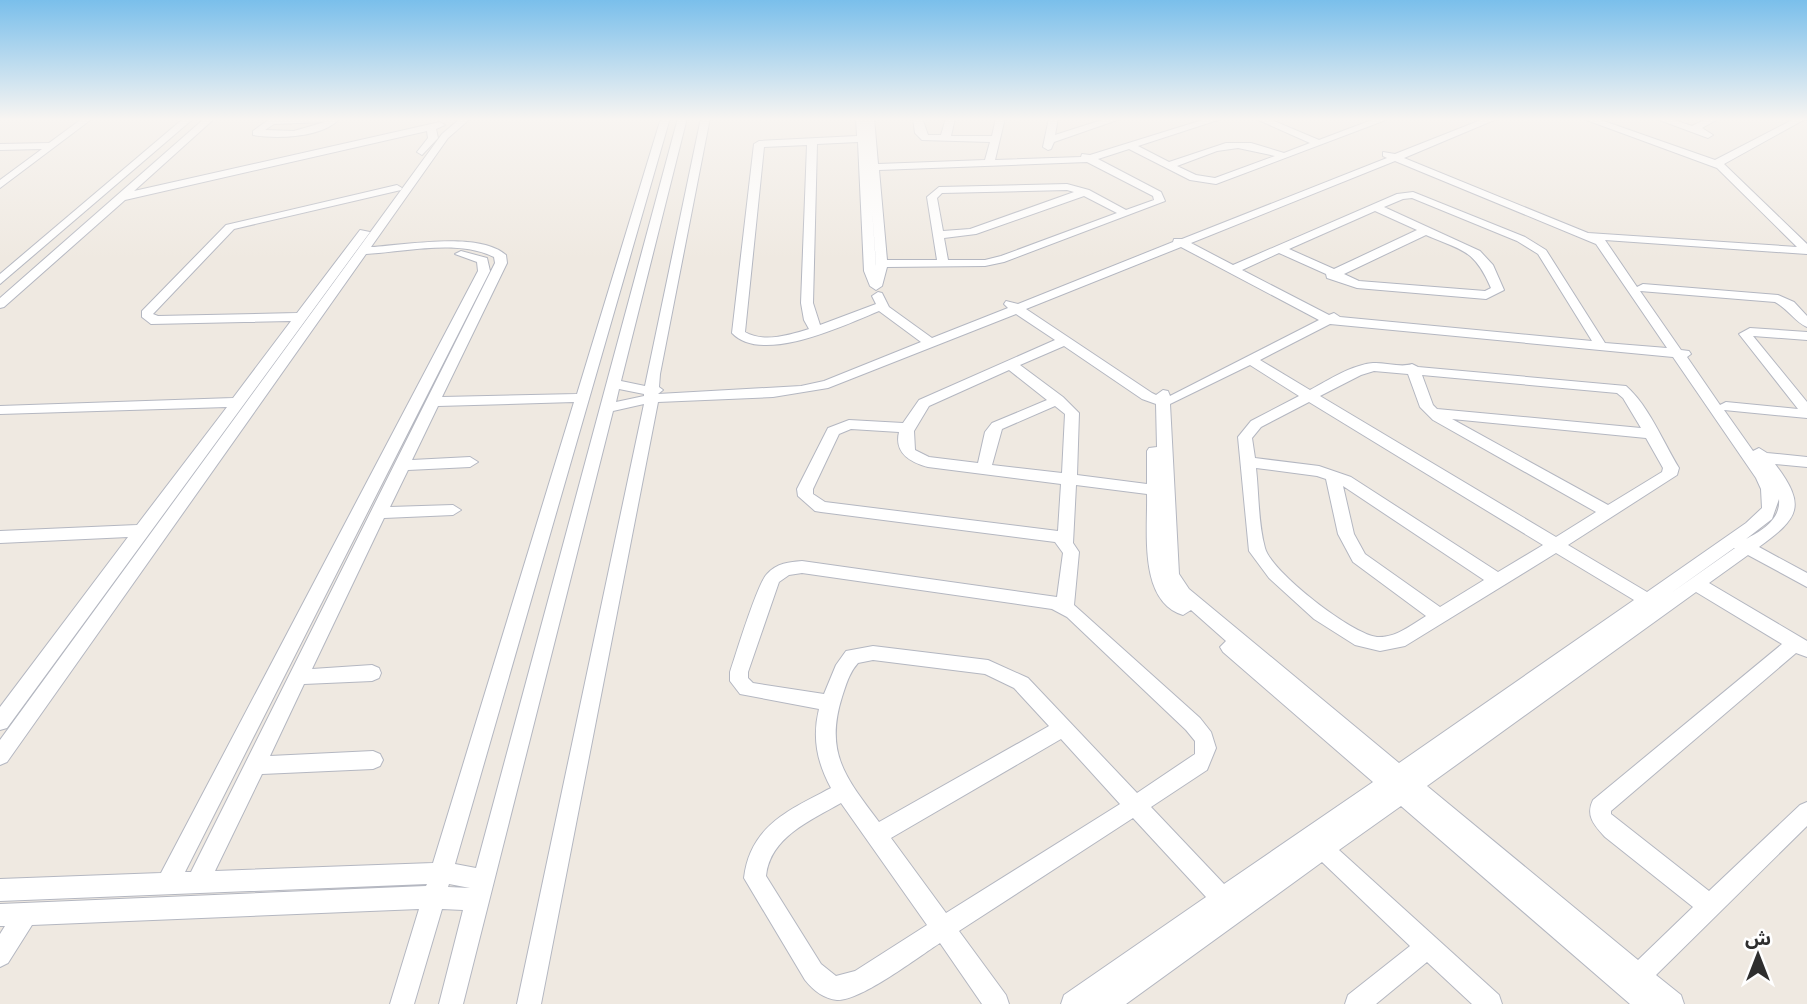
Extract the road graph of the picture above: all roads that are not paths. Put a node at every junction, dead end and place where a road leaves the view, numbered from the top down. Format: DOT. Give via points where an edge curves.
graph roads {
  1 [pos="27,165"];
  2 [pos="136,165"];
  3 [pos="158,165"];
  4 [pos="244,165"];
  5 [pos="416,165"];
  6 [pos="419,165"];
  7 [pos="652,165"];
  8 [pos="671,165"];
  9 [pos="696,165"];
  10 [pos="757,165"];
  11 [pos="811,165"];
  12 [pos="868,165"];
  13 [pos="872,165"];
  14 [pos="873,165"];
  15 [pos="1101,165"];
  16 [pos="1169,165"];
  17 [pos="1259,165"];
  18 [pos="1369,165"];
  19 [pos="1418,165"];
  20 [pos="1723,165"];
  21 [pos="172,181"];
  22 [pos="138,183"];
  23 [pos="0,185"];
  24 [pos="397,188"];
  25 [pos="1085,192"];
  26 [pos="1756,193"];
  27 [pos="122,197"];
  28 [pos="1375,207"];
  29 [pos="1126,214"];
  30 [pos="1427,230"];
  31 [pos="938,234"];
  32 [pos="1807,236"];
  33 [pos="1181,239"];
  34 [pos="1600,239"];
  35 [pos="1279,249"];
  36 [pos="1807,251"];
  37 [pos="360,255"];
  38 [pos="1807,257"];
  39 [pos="882,264"];
  40 [pos="943,264"];
  41 [pos="1239,270"];
  42 [pos="1331,275"];
  43 [pos="29,279"];
  44 [pos="0,280"];
  45 [pos="876,286"];
  46 [pos="0,287"];
  47 [pos="1643,288"];
  48 [pos="1,301"];
  49 [pos="1017,304"];
  50 [pos="882,306"];
  51 [pos="299,317"];
  52 [pos="1327,317"];
  53 [pos="1807,323"];
  54 [pos="463,325"];
  55 [pos="816,329"];
  56 [pos="1807,337"];
  57 [pos="925,340"];
  58 [pos="1064,341"];
  59 [pos="1599,343"];
  60 [pos="1682,351"];
  61 [pos="1250,360"];
  62 [pos="1010,364"];
  63 [pos="1412,368"];
  64 [pos="615,384"];
  65 [pos="582,393"];
  66 [pos="650,394"];
  67 [pos="1310,396"];
  68 [pos="436,397"];
  69 [pos="1158,397"];
  70 [pos="1058,400"];
  71 [pos="235,405"];
  72 [pos="1726,406"];
  73 [pos="608,408"];
  74 [pos="0,410"];
  75 [pos="1807,412"];
  76 [pos="1432,413"];
  77 [pos="0,418"];
  78 [pos="909,428"];
  79 [pos="1653,434"];
  80 [pos="1756,457"];
  81 [pos="470,462"];
  82 [pos="1248,462"];
  83 [pos="1807,462"];
  84 [pos="402,465"];
  85 [pos="984,469"];
  86 [pos="1333,475"];
  87 [pos="1071,480"];
  88 [pos="393,485"];
  89 [pos="373,486"];
  90 [pos="1160,491"];
  91 [pos="453,510"];
  92 [pos="1608,512"];
  93 [pos="379,513"];
  94 [pos="141,531"];
  95 [pos="0,537"];
  96 [pos="1066,541"];
  97 [pos="1740,544"];
  98 [pos="1554,545"];
  99 [pos="1497,580"];
  100 [pos="1807,581"];
  101 [pos="1696,584"];
  102 [pos="1647,600"];
  103 [pos="1065,607"];
  104 [pos="1440,616"];
  105 [pos="1801,647"];
  106 [pos="372,673"];
  107 [pos="299,677"];
  108 [pos="830,703"];
  109 [pos="0,722"];
  110 [pos="1064,727"];
  111 [pos="0,755"];
  112 [pos="373,760"];
  113 [pos="256,765"];
  114 [pos="1399,784"];
  115 [pos="844,791"];
  116 [pos="1137,805"];
  117 [pos="1807,812"];
  118 [pos="877,835"];
  119 [pos="1323,849"];
  120 [pos="441,873"];
  121 [pos="198,882"];
  122 [pos="167,884"];
  123 [pos="0,890"];
  124 [pos="479,893"];
  125 [pos="433,897"];
  126 [pos="1222,898"];
  127 [pos="1710,906"];
  128 [pos="26,914"];
  129 [pos="0,915"];
  130 [pos="943,929"];
  131 [pos="1428,946"];
  132 [pos="0,955"];
  133 [pos="1633,981"];
  134 [pos="402,1004"];
  135 [pos="451,1004"];
  136 [pos="530,1004"];
  137 [pos="997,1004"];
  138 [pos="1073,1004"];
  139 [pos="1105,1004"];
  140 [pos="1357,1004"];
  141 [pos="1490,1004"];
  142 [pos="1650,1004"];
  143 [pos="1672,1004"];
  1 -- 23 [label="street"];
  2 -- 44 [label="street"];
  3 -- 22 [label="street"];
  4 -- 21 [label="street"];
  5 -- 24 [label="street"];
  6 -- 37 [label="street"];
  7 -- 65 [label="street"];
  8 -- 64 [label="street"];
  9 -- 66 [label="street"];
  10 -- 55 [label="street" via="737,329 740,337 760,342"];
  11 -- 55 [label="street" via="807,303"];
  12 -- 13 [label="street"];
  12 -- 14 [label="street"];
  12 -- 39 [label="street"];
  12 -- 45 [label="street" via="870,271"];
  15 -- 29 [label="street" via="1160,196 1157,203"];
  16 -- 17 [label="street" via="1199,180 1212,181"];
  18 -- 33 [label="street"];
  19 -- 34 [label="street"];
  20 -- 26 [label="street"];
  21 -- 22 [label="street"];
  21 -- 27 [label="street"];
  22 -- 27 [label="street"];
  24 -- 51 [label="street"];
  24 -- 51 [label="street" via="230,228 146,314 151,320"];
  25 -- 29 [label="street"];
  25 -- 31 [label="street" via="972,232"];
  25 -- 31 [label="street" via="1055,186 939,190 932,197"];
  26 -- 32 [label="street"];
  26 -- 36 [label="street"];
  27 -- 43 [label="street"];
  28 -- 30 [label="street"];
  28 -- 35 [label="street"];
  28 -- 59 [label="street" via="1406,195 1420,196 1529,243 1547,257"];
  29 -- 40 [label="street" via="1004,259"];
  30 -- 42 [label="street"];
  30 -- 42 [label="street" via="1483,259 1498,290 1486,295 1370,286"];
  31 -- 40 [label="street"];
  33 -- 41 [label="street"];
  33 -- 49 [label="street"];
  34 -- 36 [label="street"];
  34 -- 38 [label="street"];
  34 -- 47 [label="street"];
  34 -- 60 [label="street"];
  35 -- 41 [label="street"];
  35 -- 42 [label="street"];
  37 -- 54 [label="street" via="467,254 483,260 484,271"];
  37 -- 111 [label="street"];
  39 -- 40 [label="street"];
  39 -- 45 [label="street"];
  41 -- 52 [label="street"];
  43 -- 46 [label="street"];
  43 -- 48 [label="street"];
  45 -- 50 [label="street"];
  47 -- 53 [label="street" via="1778,299"];
  47 -- 60 [label="street"];
  49 -- 57 [label="street"];
  49 -- 58 [label="street"];
  49 -- 69 [label="street"];
  50 -- 55 [label="street"];
  50 -- 57 [label="street"];
  51 -- 71 [label="street"];
  52 -- 59 [label="street"];
  52 -- 61 [label="street"];
  52 -- 69 [label="street"];
  54 -- 68 [label="street"];
  54 -- 89 [label="street"];
  56 -- 75 [label="street" via="1745,334"];
  57 -- 66 [label="street" via="816,387 780,394"];
  58 -- 62 [label="street"];
  58 -- 69 [label="street"];
  59 -- 60 [label="street"];
  60 -- 72 [label="street"];
  60 -- 80 [label="street"];
  61 -- 67 [label="street"];
  61 -- 69 [label="street"];
  62 -- 70 [label="street"];
  62 -- 78 [label="street" via="932,398 918,410"];
  63 -- 67 [label="street" via="1364,369"];
  63 -- 76 [label="street"];
  63 -- 79 [label="street" via="1620,389"];
  64 -- 66 [label="street"];
  64 -- 73 [label="street"];
  65 -- 68 [label="street"];
  65 -- 120 [label="street"];
  66 -- 73 [label="street"];
  66 -- 136 [label="street" via="649,421"];
  67 -- 82 [label="street" via="1248,430"];
  67 -- 98 [label="street"];
  68 -- 84 [label="street"];
  69 -- 90 [label="street"];
  70 -- 85 [label="street" via="997,426"];
  70 -- 87 [label="street" via="1074,421"];
  71 -- 74 [label="street"];
  71 -- 77 [label="street"];
  71 -- 94 [label="street"];
  72 -- 75 [label="street"];
  72 -- 80 [label="street"];
  73 -- 124 [label="street"];
  76 -- 79 [label="street"];
  76 -- 92 [label="street"];
  78 -- 85 [label="street" via="904,448 917,460"];
  78 -- 96 [label="street" via="849,424 833,431 805,489 806,496 821,507 1053,535"];
  79 -- 92 [label="street" via="1669,460 1669,475"];
  80 -- 83 [label="street"];
  80 -- 97 [label="street" via="1770,488 1772,508"];
  81 -- 84 [label="street"];
  82 -- 86 [label="street"];
  82 -- 104 [label="street" via="1257,551 1282,583 1346,632 1373,644 1399,641"];
  84 -- 88 [label="street"];
  85 -- 87 [label="street"];
  86 -- 99 [label="street"];
  86 -- 104 [label="street" via="1346,534 1359,558"];
  87 -- 90 [label="street"];
  87 -- 96 [label="street"];
  88 -- 89 [label="street"];
  88 -- 93 [label="street"];
  89 -- 122 [label="street"];
  90 -- 114 [label="street" via="1171,575 1183,594"];
  91 -- 93 [label="street"];
  92 -- 98 [label="street"];
  93 -- 107 [label="street"];
  94 -- 95 [label="street"];
  94 -- 109 [label="street"];
  96 -- 103 [label="street" via="1071,552"];
  97 -- 100 [label="street"];
  97 -- 101 [label="street"];
  97 -- 102 [label="street"];
  98 -- 99 [label="street"];
  98 -- 102 [label="street"];
  99 -- 104 [label="street"];
  101 -- 105 [label="street"];
  101 -- 114 [label="street"];
  102 -- 114 [label="street"];
  103 -- 108 [label="street" via="1038,598 785,569 772,579 739,681 758,692"];
  103 -- 116 [label="street" via="1203,733 1208,744 1200,764"];
  105 -- 127 [label="street" via="1600,807 1601,818 1613,830"];
  106 -- 107 [label="street"];
  107 -- 113 [label="street"];
  108 -- 110 [label="street" via="846,662 863,652 873,653 1005,673 1035,694"];
  108 -- 115 [label="street" via="825,718 827,759"];
  110 -- 116 [label="street"];
  110 -- 118 [label="street"];
  112 -- 113 [label="street"];
  113 -- 121 [label="street"];
  114 -- 119 [label="street"];
  114 -- 126 [label="street"];
  114 -- 133 [label="street"];
  115 -- 118 [label="street"];
  115 -- 130 [label="street" via="782,829 760,849 754,864 755,878 822,985 834,990 850,987"];
  116 -- 126 [label="street"];
  116 -- 130 [label="street"];
  117 -- 127 [label="street"];
  118 -- 130 [label="street"];
  119 -- 131 [label="street"];
  119 -- 139 [label="street"];
  120 -- 121 [label="street"];
  120 -- 124 [label="street" via="470,876"];
  120 -- 125 [label="street"];
  121 -- 122 [label="street"];
  122 -- 123 [label="street"];
  124 -- 125 [label="street" via="463,899"];
  124 -- 135 [label="street"];
  125 -- 128 [label="street"];
  125 -- 134 [label="street"];
  126 -- 138 [label="street"];
  127 -- 133 [label="street"];
  128 -- 129 [label="street"];
  128 -- 132 [label="street"];
  130 -- 137 [label="street"];
  131 -- 140 [label="street"];
  131 -- 141 [label="street"];
  133 -- 142 [label="street"];
  133 -- 143 [label="street"];
}
